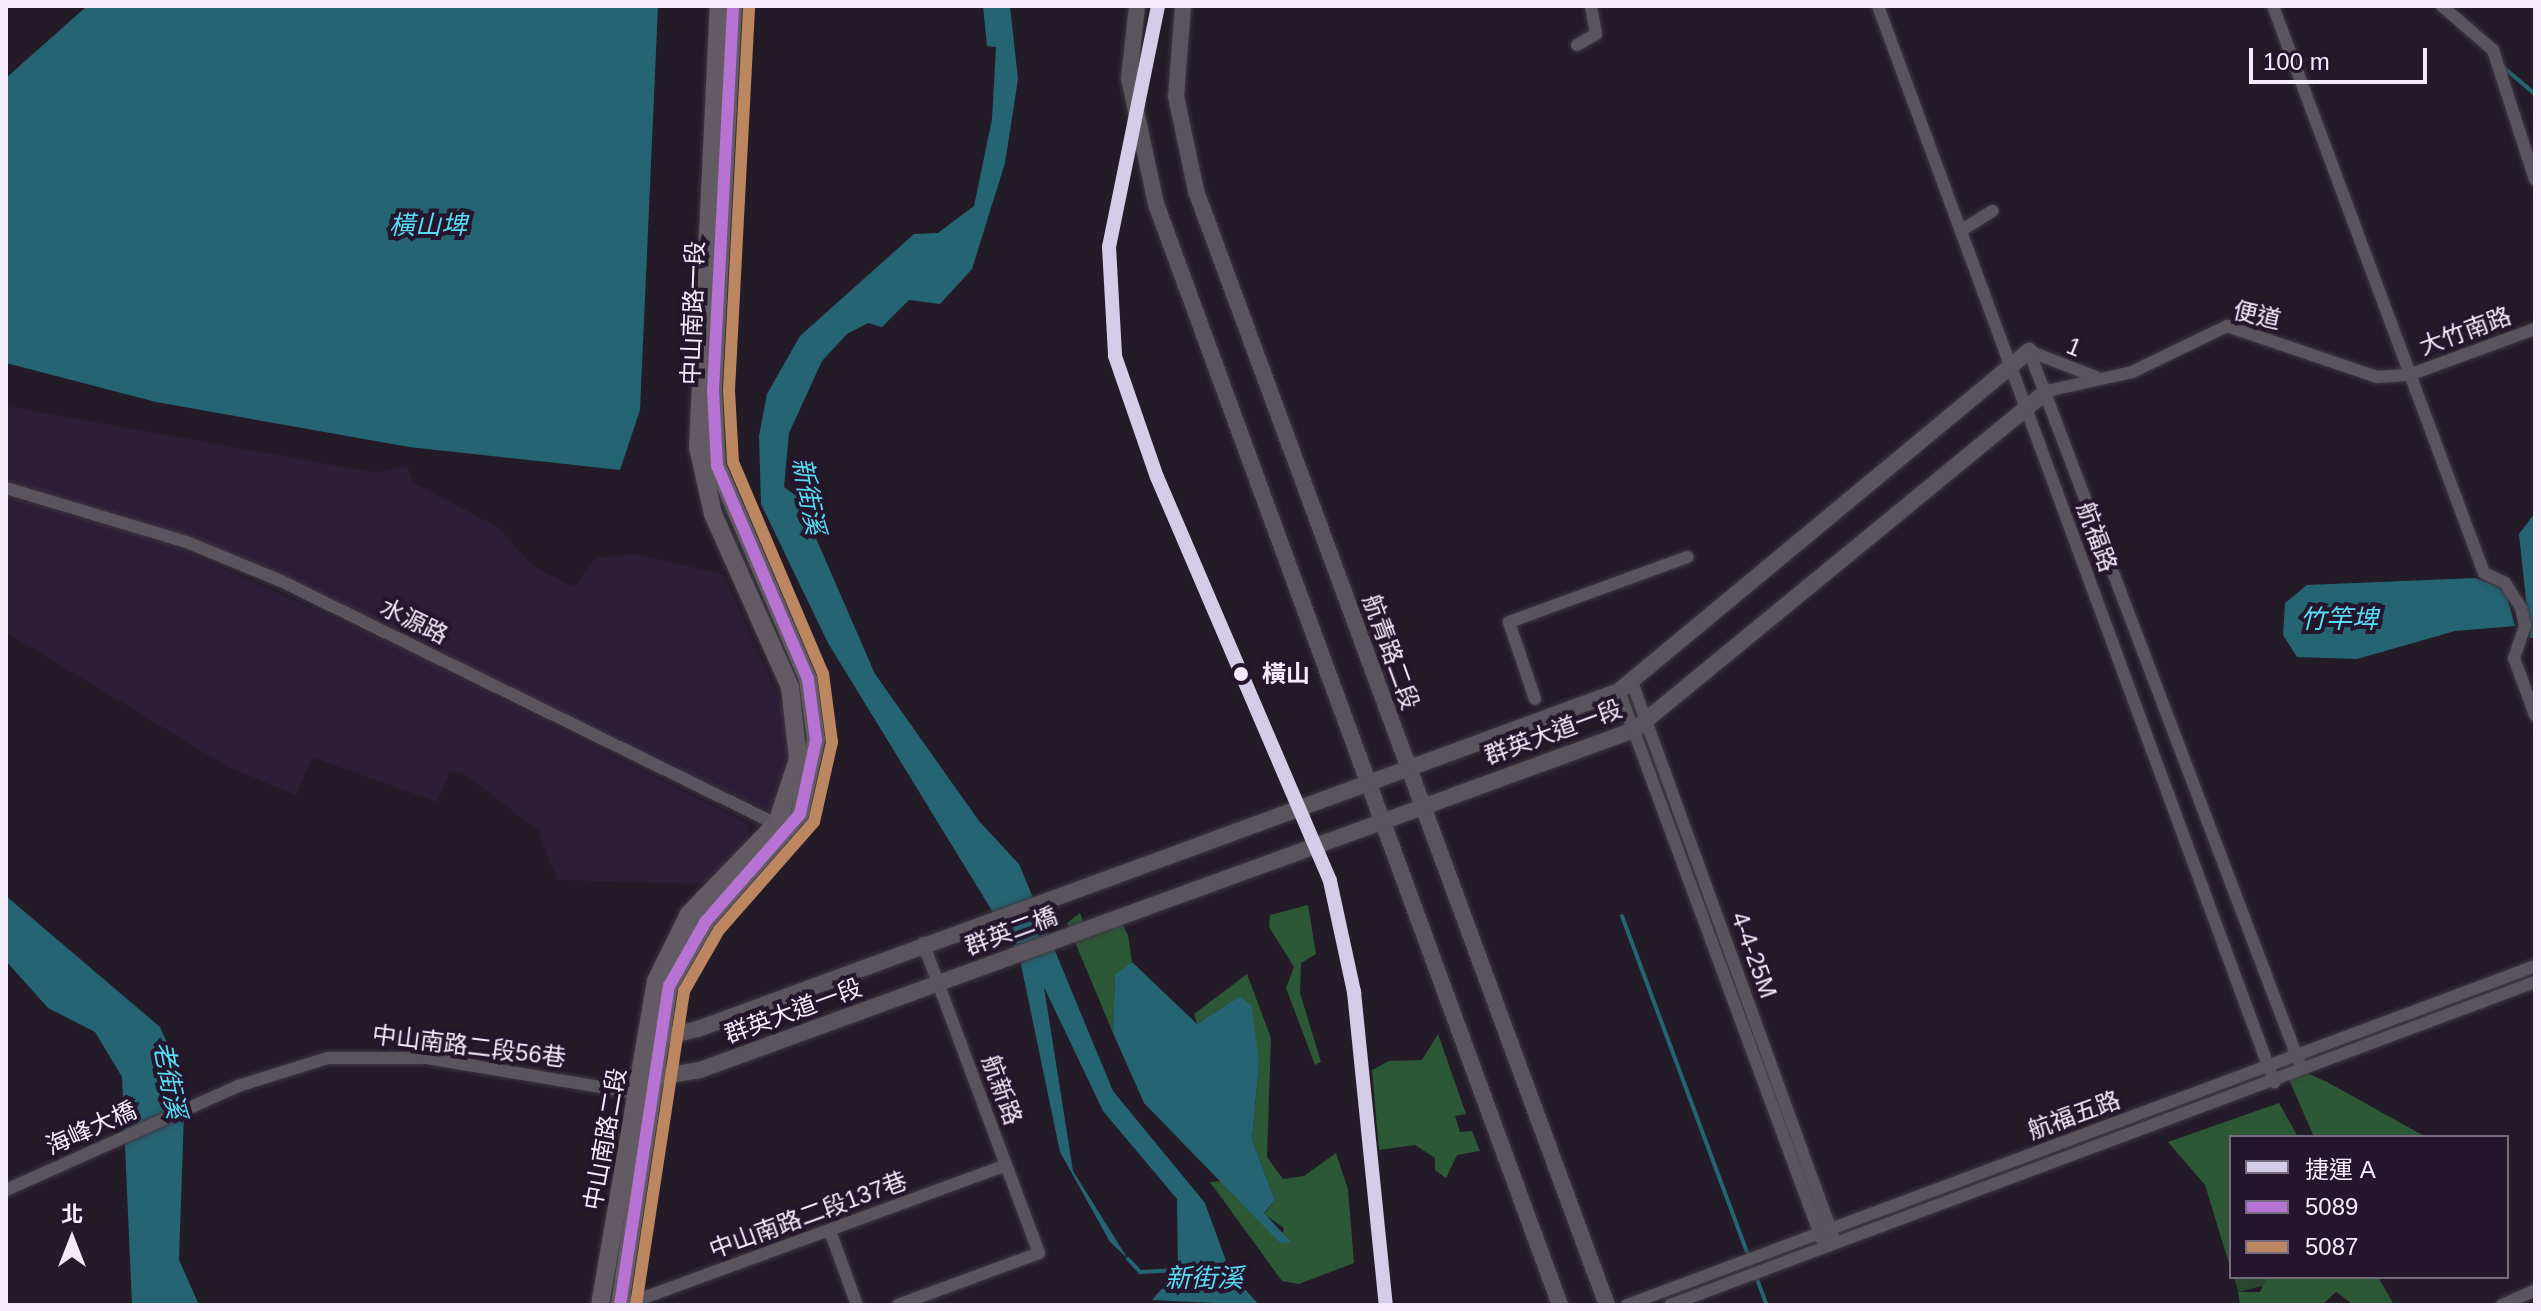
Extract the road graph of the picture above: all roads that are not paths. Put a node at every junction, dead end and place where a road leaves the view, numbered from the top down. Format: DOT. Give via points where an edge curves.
graph roads {
  1 [pos="719,6"];
  2 [pos="733,6"];
  3 [pos="1137,6"];
  4 [pos="1183,6"];
  5 [pos="1591,6"];
  6 [pos="1878,6"];
  7 [pos="2273,6"];
  8 [pos="2442,6"];
  9 [pos="1577,45"];
  10 [pos="2535,179"];
  11 [pos="1993,211"];
  12 [pos="1962,230"];
  13 [pos="2535,329"];
  14 [pos="2029,351"];
  15 [pos="2010,360"];
  16 [pos="2409,375"];
  17 [pos="2099,378"];
  18 [pos="2047,391"];
  19 [pos="2027,403"];
  20 [pos="6,488"];
  21 [pos="1688,557"];
  22 [pos="1626,686"];
  23 [pos="1535,699"];
  24 [pos="2535,715"];
  25 [pos="1640,726"];
  26 [pos="1408,769"];
  27 [pos="1371,783"];
  28 [pos="1421,806"];
  29 [pos="1385,819"];
  30 [pos="782,827"];
  31 [pos="1061,891"];
  32 [pos="1077,932"];
  33 [pos="947,934"];
  34 [pos="923,943"];
  35 [pos="2535,966"];
  36 [pos="960,976"];
  37 [pos="2535,982"];
  38 [pos="939,983"];
  39 [pos="663,984"];
  40 [pos="653,1039"];
  41 [pos="2297,1056"];
  42 [pos="2268,1067"];
  43 [pos="2302,1073"];
  44 [pos="2274,1082"];
  45 [pos="238,1086"];
  46 [pos="645,1086"];
  47 [pos="1006,1165"];
  48 [pos="6,1190"];
  49 [pos="830,1231"];
  50 [pos="1825,1231"];
  51 [pos="1830,1244"];
  52 [pos="2535,1290"];
  53 [pos="600,1305"];
  54 [pos="622,1305"];
  55 [pos="857,1305"];
  56 [pos="898,1305"];
  57 [pos="1560,1305"];
  58 [pos="1607,1305"];
  59 [pos="1627,1305"];
  60 [pos="1670,1305"];
  61 [pos="2502,1305"];
  1 -- 30 [label="main road, 中山南路一段" via="698,447 713,514 797,711 798,759"];
  2 -- 30 [label="main road, 中山南路一段" via="713,390 717,466 816,712 809,780"];
  3 -- 27 [label="street" via="1129,78 1156,204"];
  4 -- 26 [label="street, 航青路二段" via="1181,141"];
  5 -- 9 [label="street" via="1596,34"];
  6 -- 12 [label="street, 航福路"];
  7 -- 16 [label="street"];
  8 -- 10 [label="street" via="2493,50"];
  11 -- 12 [label="street"];
  12 -- 15 [label="street, 航福路"];
  13 -- 16 [label="street, 大竹南路"];
  14 -- 15 [label="street, 群英大道一段"];
  14 -- 17 [label="street, 1"];
  14 -- 18 [label="street, 航福路"];
  15 -- 19 [label="street, 航福路"];
  15 -- 22 [label="street, 群英大道一段"];
  16 -- 17 [label="street, 便道" via="2377,377 2227,326 2132,372"];
  16 -- 24 [label="street" via="2484,573 2505,583 2521,608 2525,626 2514,658"];
  17 -- 18 [label="street, 1"];
  18 -- 19 [label="street, 群英大道一段"];
  18 -- 41 [label="street, 航福路"];
  19 -- 25 [label="street, 群英大道一段"];
  19 -- 42 [label="street, 航福路"];
  20 -- 30 [label="street, 水源路" via="189,543 281,581"];
  21 -- 23 [label="street" via="1509,622"];
  22 -- 25 [label="street, 4-4-25M"];
  22 -- 26 [label="street, 群英大道一段"];
  25 -- 28 [label="street, 群英大道一段"];
  25 -- 50 [label="street, 4-4-25M"];
  26 -- 27 [label="street, 群英大道一段"];
  26 -- 28 [label="street, 航青路二段"];
  27 -- 29 [label="street"];
  27 -- 31 [label="street, 群英大道一段"];
  28 -- 29 [label="street, 群英大道一段"];
  28 -- 58 [label="street, 航青路二段"];
  29 -- 32 [label="street, 群英大道一段"];
  29 -- 57 [label="street"];
  30 -- 39 [label="main road, 中山南路一段"];
  31 -- 33 [label="street, 群英二橋"];
  32 -- 36 [label="street, 群英二橋"];
  33 -- 34 [label="street, 群英大道一段"];
  34 -- 38 [label="street, 航新路"];
  34 -- 40 [label="street, 群英大道一段" via="698,1029"];
  35 -- 41 [label="street, 航福五路"];
  36 -- 38 [label="street, 群英大道一段"];
  37 -- 43 [label="street, 航福五路"];
  38 -- 46 [label="street, 群英大道一段"];
  38 -- 47 [label="street, 航新路"];
  39 -- 40 [label="main road, 中山南路二段"];
  40 -- 46 [label="main road, 中山南路二段"];
  41 -- 42 [label="street, 航福五路"];
  41 -- 43 [label="street, 航福路"];
  42 -- 44 [label="street, 航福路"];
  42 -- 50 [label="street, 航福五路"];
  43 -- 44 [label="street, 航福五路"];
  44 -- 51 [label="street, 航福五路"];
  45 -- 46 [label="street, 中山南路二段56巷" via="364,1054"];
  45 -- 48 [label="street, 海峰大橋"];
  46 -- 53 [label="main road, 中山南路二段"];
  46 -- 54 [label="main road, 中山南路二段"];
  47 -- 49 [label="street, 中山南路二段137巷"];
  47 -- 56 [label="street, 航新路" via="1039,1253"];
  49 -- 54 [label="street, 中山南路二段137巷"];
  49 -- 55 [label="street"];
  50 -- 51 [label="street, 4-4-25M"];
  50 -- 59 [label="street, 航福五路"];
  51 -- 60 [label="street, 航福五路"];
  52 -- 61 [label="street"];
}
